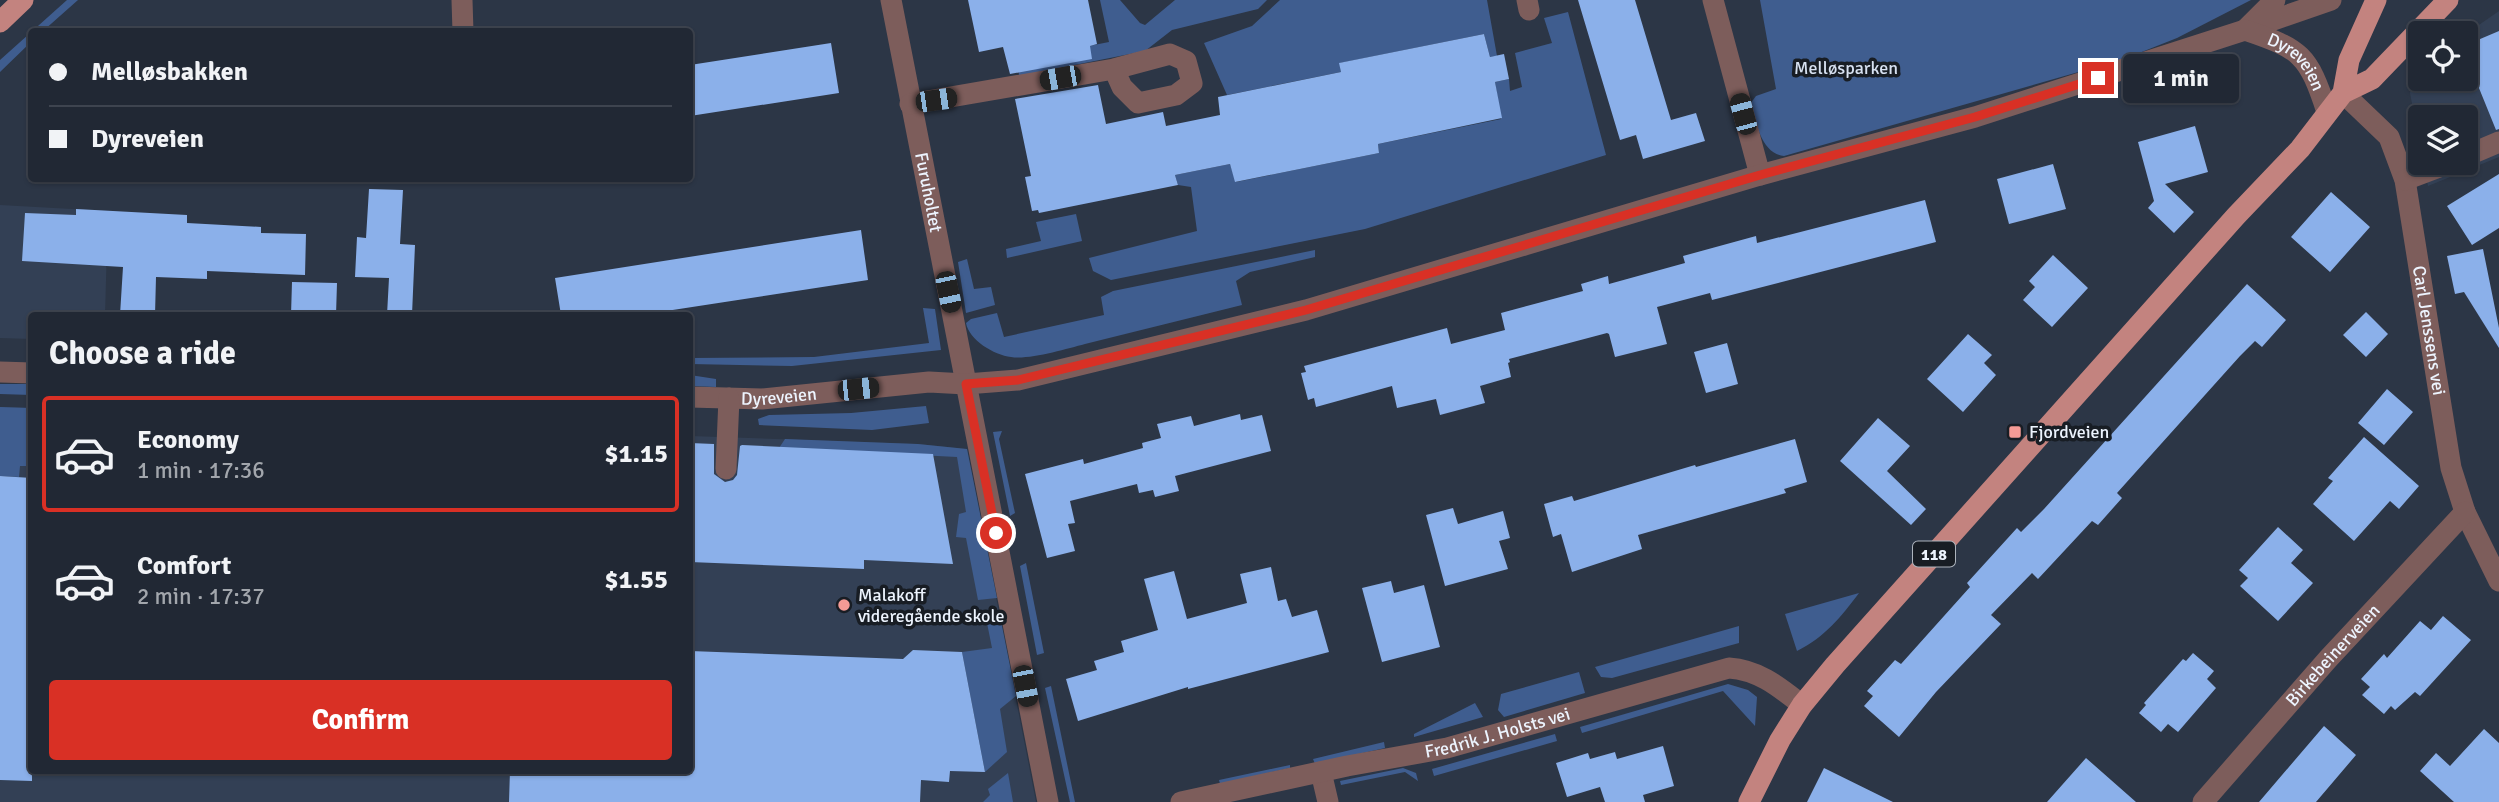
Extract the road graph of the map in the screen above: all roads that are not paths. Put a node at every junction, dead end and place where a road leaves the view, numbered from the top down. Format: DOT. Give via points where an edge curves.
graph roads {
  1 [pos="23,0"];
  2 [pos="462,0"];
  3 [pos="891,0"];
  4 [pos="1713,0"];
  5 [pos="2275,0"];
  6 [pos="2331,0"];
  7 [pos="2376,0"];
  8 [pos="2448,0"];
  9 [pos="0,22"];
  10 [pos="463,28"];
  11 [pos="2245,30"];
  12 [pos="1114,69"];
  13 [pos="2343,93"];
  14 [pos="910,104"];
  15 [pos="2327,112"];
  16 [pos="2499,142"];
  17 [pos="2478,151"];
  18 [pos="1760,175"];
  19 [pos="2418,175"];
  20 [pos="2405,180"];
  21 [pos="0,372"];
  22 [pos="28,373"];
  23 [pos="966,384"];
  24 [pos="693,397"];
  25 [pos="729,398"];
  26 [pos="726,469"];
  27 [pos="2465,512"];
  28 [pos="2499,580"];
  29 [pos="1802,705"];
  30 [pos="1321,772"];
  31 [pos="1048,802"];
  32 [pos="1181,802"];
  33 [pos="1328,802"];
  34 [pos="1749,802"];
  35 [pos="2203,802"];
  1 -- 9 [label="main road"];
  2 -- 10 [label="street"];
  3 -- 14 [label="street, Furuholtet"];
  4 -- 18 [label="street"];
  5 -- 11 [label="street, Dyreveien"];
  6 -- 11 [label="street, Dyreveien"];
  7 -- 13 [label="main road" via="2348,60"];
  8 -- 13 [label="main road, 118" via="2372,79"];
  11 -- 15 [label="street, Dyreveien" via="2284,43 2305,61"];
  11 -- 18 [label="street, Dyreveien" via="1975,117"];
  12 -- 14 [label="street"];
  13 -- 15 [label="main road, 118"];
  13 -- 20 [label="street, Carl Jenssens vei" via="2389,137"];
  14 -- 23 [label="street, Furuholtet"];
  15 -- 29 [label="main road, 118" via="2300,149"];
  16 -- 17 [label="street"];
  18 -- 23 [label="street, Dyreveien" via="1306,310 1018,380"];
  19 -- 20 [label="street"];
  20 -- 27 [label="street, Carl Jenssens vei" via="2451,468"];
  21 -- 22 [label="street"];
  23 -- 25 [label="street, Dyreveien" via="929,382 762,399"];
  23 -- 31 [label="street, Furuholtet"];
  24 -- 25 [label="street, Dyreveien"];
  25 -- 26 [label="street"];
  27 -- 28 [label="street, Carl Jenssens vei"];
  27 -- 35 [label="street, Birkebeinerveien"];
  29 -- 30 [label="street, Fredrik J. Holsts vei" via="1775,683 1729,668 1447,748"];
  29 -- 34 [label="main road, 118"];
  30 -- 32 [label="street, Fredrik J. Holsts vei"];
  30 -- 33 [label="street"];
}
